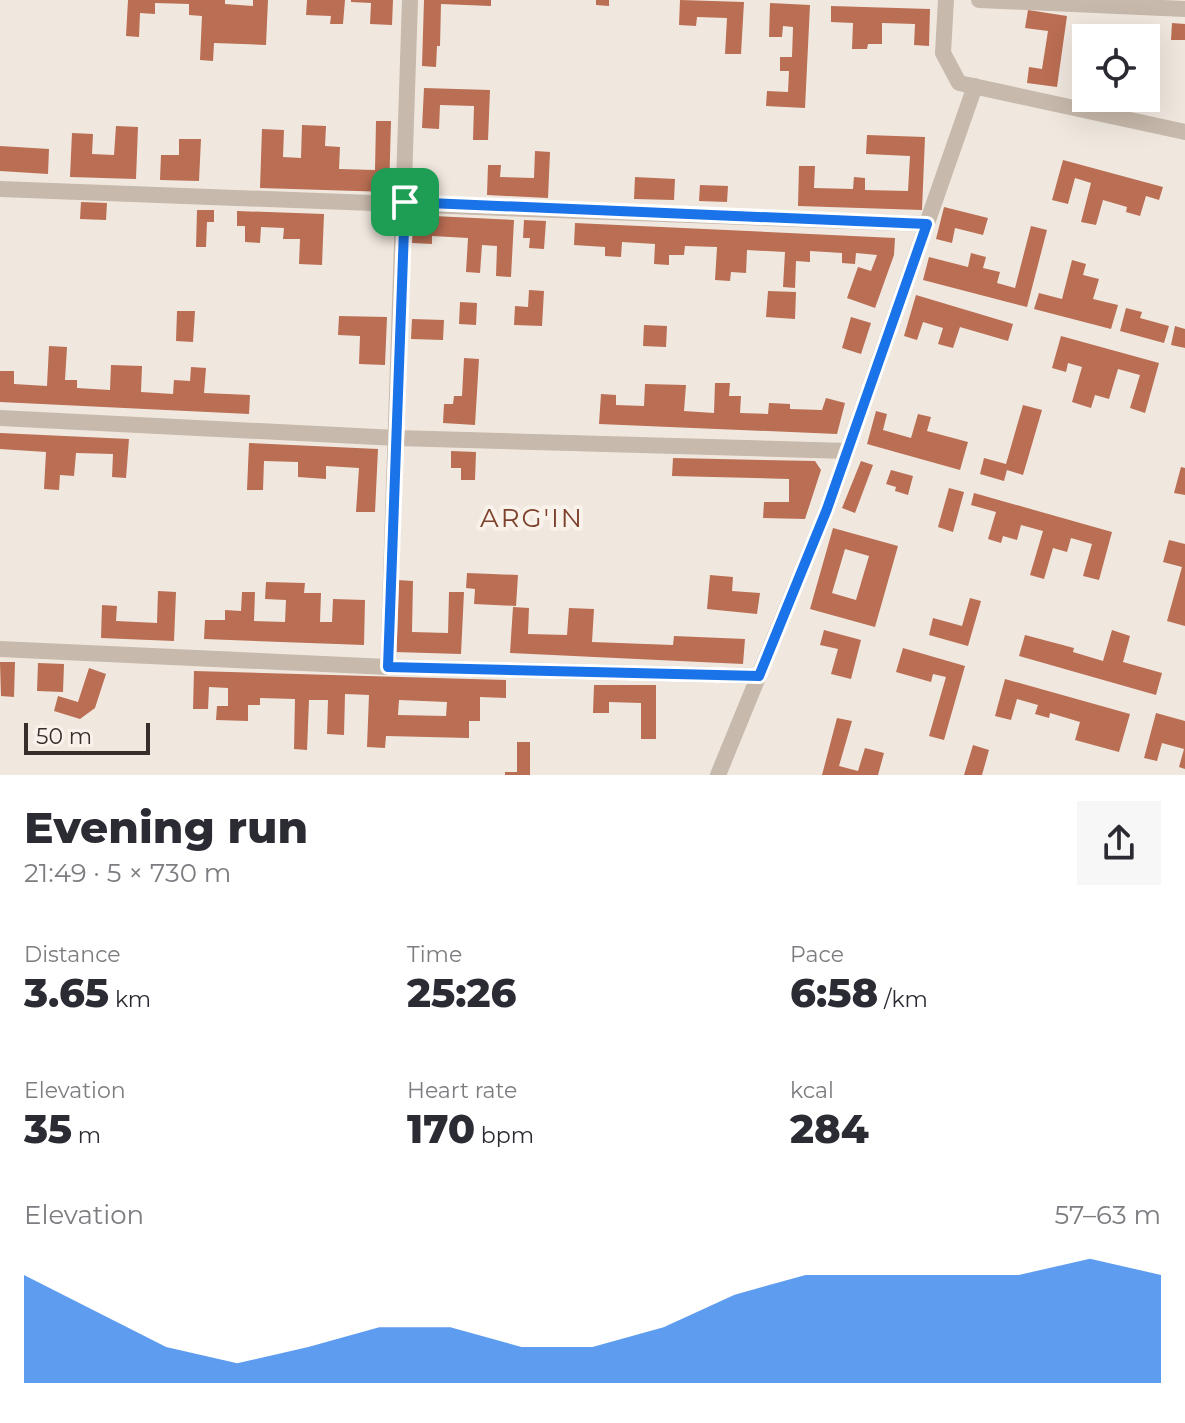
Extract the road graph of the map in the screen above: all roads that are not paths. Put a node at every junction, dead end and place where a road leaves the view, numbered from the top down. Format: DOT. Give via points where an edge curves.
graph roads {
  1 [pos="410,0"];
  2 [pos="946,0"];
  3 [pos="979,0"];
  4 [pos="1185,9"];
  5 [pos="975,86"];
  6 [pos="1185,132"];
  7 [pos="0,189"];
  8 [pos="405,202"];
  9 [pos="927,224"];
  10 [pos="0,418"];
  11 [pos="397,438"];
  12 [pos="847,451"];
  13 [pos="0,649"];
  14 [pos="388,667"];
  15 [pos="759,676"];
  16 [pos="718,775"];
  1 -- 8 [label="street"];
  2 -- 5 [label="street" via="943,53 959,83"];
  3 -- 4 [label="street"];
  5 -- 6 [label="street"];
  5 -- 9 [label="street"];
  7 -- 8 [label="street"];
  8 -- 9 [label="street"];
  8 -- 11 [label="street"];
  9 -- 12 [label="street"];
  10 -- 11 [label="street"];
  11 -- 12 [label="street"];
  11 -- 14 [label="street"];
  12 -- 15 [label="street"];
  13 -- 14 [label="street"];
  14 -- 15 [label="street"];
  15 -- 16 [label="street"];
}
